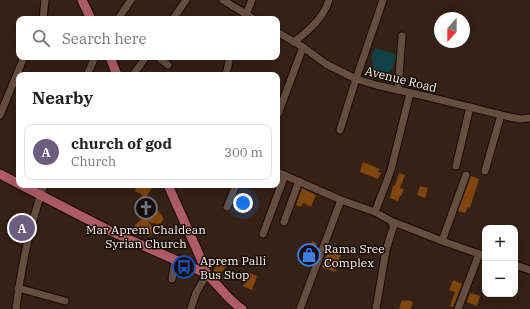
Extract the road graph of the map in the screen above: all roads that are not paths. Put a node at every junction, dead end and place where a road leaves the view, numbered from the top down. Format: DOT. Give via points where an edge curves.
graph roads {
  1 [pos="45,0"];
  2 [pos="82,0"];
  3 [pos="131,0"];
  4 [pos="186,0"];
  5 [pos="223,0"];
  6 [pos="252,0"];
  7 [pos="329,0"];
  8 [pos="383,0"];
  9 [pos="43,16"];
  10 [pos="90,16"];
  11 [pos="120,16"];
  12 [pos="174,16"];
  13 [pos="243,16"];
  14 [pos="244,16"];
  15 [pos="280,34"];
  16 [pos="402,36"];
  17 [pos="294,42"];
  18 [pos="303,47"];
  19 [pos="23,60"];
  20 [pos="91,60"];
  21 [pos="111,60"];
  22 [pos="144,60"];
  23 [pos="162,60"];
  24 [pos="229,60"];
  25 [pos="168,65"];
  26 [pos="18,72"];
  27 [pos="88,72"];
  28 [pos="116,72"];
  29 [pos="135,72"];
  30 [pos="227,72"];
  31 [pos="16,76"];
  32 [pos="356,79"];
  33 [pos="398,90"];
  34 [pos="410,93"];
  35 [pos="470,107"];
  36 [pos="280,109"];
  37 [pos="0,115"];
  38 [pos="500,115"];
  39 [pos="530,118"];
  40 [pos="340,130"];
  41 [pos="456,166"];
  42 [pos="485,171"];
  43 [pos="280,173"];
  44 [pos="0,174"];
  45 [pos="284,175"];
  46 [pos="466,175"];
  47 [pos="299,181"];
  48 [pos="16,182"];
  49 [pos="280,186"];
  50 [pos="27,188"];
  51 [pos="43,188"];
  52 [pos="169,188"];
  53 [pos="235,188"];
  54 [pos="279,188"];
  55 [pos="40,195"];
  56 [pos="341,200"];
  57 [pos="227,207"];
  58 [pos="375,212"];
  59 [pos="391,220"];
  60 [pos="284,222"];
  61 [pos="263,234"];
  62 [pos="442,241"];
  63 [pos="482,255"];
  64 [pos="176,261"];
  65 [pos="518,266"];
  66 [pos="530,270"];
  67 [pos="207,274"];
  68 [pos="172,279"];
  69 [pos="18,288"];
  70 [pos="65,300"];
  71 [pos="240,308"];
  72 [pos="16,309"];
  73 [pos="191,309"];
  74 [pos="300,309"];
  75 [pos="376,309"];
  76 [pos="458,309"];
  1 -- 9 [label="street"];
  2 -- 10 [label="main road"];
  3 -- 11 [label="street"];
  4 -- 12 [label="street"];
  5 -- 13 [label="street"];
  6 -- 14 [label="street"];
  7 -- 17 [label="street" via="319,19"];
  8 -- 32 [label="street"];
  15 -- 17 [label="street, Avenue Road"];
  16 -- 33 [label="street"];
  17 -- 18 [label="street, Avenue Road"];
  18 -- 32 [label="street, Avenue Road" via="326,64"];
  18 -- 36 [label="street"];
  19 -- 26 [label="street"];
  20 -- 27 [label="street"];
  21 -- 28 [label="main road"];
  22 -- 29 [label="street"];
  23 -- 25 [label="street"];
  24 -- 30 [label="street"];
  31 -- 37 [label="street"];
  32 -- 33 [label="street, Avenue Road"];
  32 -- 40 [label="street"];
  33 -- 34 [label="street, Avenue Road"];
  34 -- 35 [label="street, Avenue Road"];
  34 -- 58 [label="street" via="391,170"];
  35 -- 38 [label="street, Avenue Road"];
  35 -- 41 [label="street"];
  38 -- 39 [label="street, Avenue Road"];
  38 -- 42 [label="street"];
  43 -- 45 [label="street"];
  44 -- 48 [label="main road"];
  45 -- 47 [label="street"];
  45 -- 49 [label="street"];
  46 -- 62 [label="street"];
  47 -- 56 [label="street"];
  47 -- 60 [label="street"];
  50 -- 55 [label="main road"];
  51 -- 55 [label="street"];
  52 -- 67 [label="main road"];
  53 -- 57 [label="street"];
  54 -- 61 [label="street"];
  55 -- 64 [label="main road"];
  55 -- 69 [label="street"];
  56 -- 58 [label="street"];
  56 -- 74 [label="street"];
  58 -- 59 [label="street"];
  59 -- 62 [label="street"];
  59 -- 75 [label="street" via="393,228 386,250"];
  62 -- 63 [label="street"];
  63 -- 76 [label="street"];
  64 -- 67 [label="main road"];
  64 -- 68 [label="street"];
  65 -- 66 [label="street"];
  67 -- 71 [label="main road"];
  67 -- 73 [label="street" via="196,293"];
  69 -- 70 [label="street"];
  69 -- 72 [label="street"];
}
